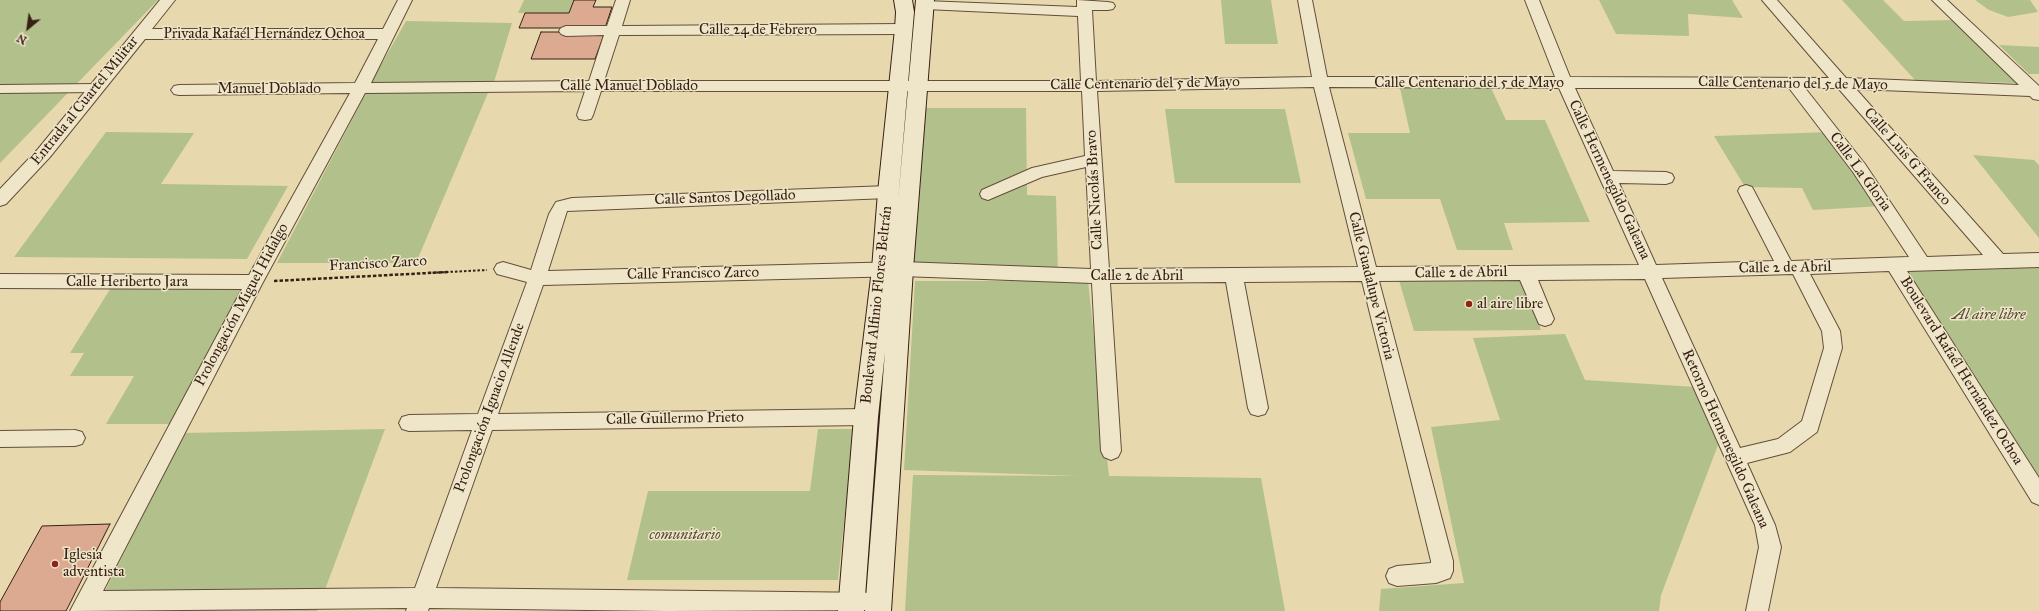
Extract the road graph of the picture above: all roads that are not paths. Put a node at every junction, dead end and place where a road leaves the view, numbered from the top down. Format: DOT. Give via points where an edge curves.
graph roads {
  1 [pos="168,0"];
  2 [pos="405,0"];
  3 [pos="623,0"];
  4 [pos="903,0"];
  5 [pos="1305,0"];
  6 [pos="1532,0"];
  7 [pos="1769,0"];
  8 [pos="1940,0"];
  9 [pos="925,2"];
  10 [pos="1084,6"];
  11 [pos="1108,6"];
  12 [pos="904,29"];
  13 [pos="566,31"];
  14 [pos="613,31"];
  15 [pos="140,34"];
  16 [pos="388,34"];
  17 [pos="1320,82"];
  18 [pos="1565,83"];
  19 [pos="1793,83"];
  20 [pos="1843,83"];
  21 [pos="908,85"];
  22 [pos="593,86"];
  23 [pos="1089,86"];
  24 [pos="96,88"];
  25 [pos="0,89"];
  26 [pos="360,89"];
  27 [pos="179,90"];
  28 [pos="2037,93"];
  29 [pos="585,114"];
  30 [pos="1093,160"];
  31 [pos="1608,177"];
  32 [pos="1666,178"];
  33 [pos="1746,191"];
  34 [pos="888,192"];
  35 [pos="988,194"];
  36 [pos="0,200"];
  37 [pos="562,206"];
  38 [pos="1998,260"];
  39 [pos="2039,260"];
  40 [pos="1923,264"];
  41 [pos="1895,266"];
  42 [pos="1792,268"];
  43 [pos="503,269"];
  44 [pos="893,269"];
  45 [pos="1526,272"];
  46 [pos="1651,272"];
  47 [pos="1368,274"];
  48 [pos="1234,275"];
  49 [pos="1100,276"];
  50 [pos="537,278"];
  51 [pos="0,281"];
  52 [pos="254,282"];
  53 [pos="1545,319"];
  54 [pos="1258,408"];
  55 [pos="866,417"];
  56 [pos="485,421"];
  57 [pos="409,423"];
  58 [pos="75,438"];
  59 [pos="0,439"];
  60 [pos="1111,451"];
  61 [pos="1734,458"];
  62 [pos="862,462"];
  63 [pos="889,462"];
  64 [pos="2039,496"];
  65 [pos="1398,576"];
  66 [pos="419,604"];
  67 [pos="851,606"];
  68 [pos="83,607"];
  69 [pos="878,607"];
  70 [pos="1757,611"];
  1 -- 15 [label="street, Entrada al Cuartel Militar"];
  2 -- 16 [label="street, Prolongación Miguel Hidalgo"];
  3 -- 14 [label="street"];
  4 -- 12 [label="street, Boulevard Alfinio Flores Beltrán"];
  5 -- 17 [label="street, Calle Guadalupe Victoria"];
  6 -- 18 [label="street, Calle Hermenegildo Galeana"];
  7 -- 20 [label="street, Calle Luis G Franco"];
  8 -- 28 [label="street"];
  9 -- 10 [label="street"];
  9 -- 21 [label="street, Boulevard Alfinio Flores Beltrán"];
  10 -- 11 [label="street"];
  10 -- 23 [label="street, Calle Nicolás Bravo"];
  12 -- 14 [label="street, Calle 24 de Febrero"];
  12 -- 21 [label="street, Boulevard Alfinio Flores Beltrán"];
  13 -- 14 [label="street, Calle 24 de Febrero"];
  14 -- 22 [label="street"];
  15 -- 16 [label="street, Privada Rafaél Hernández Ochoa"];
  15 -- 24 [label="street, Entrada al Cuartel Militar"];
  16 -- 26 [label="street, Prolongación Miguel Hidalgo"];
  17 -- 18 [label="street, Calle Centenario del 5 de Mayo"];
  17 -- 23 [label="street, Calle Centenario del 5 de Mayo"];
  17 -- 47 [label="street, Calle Guadalupe Victoria"];
  18 -- 19 [label="street, Calle Centenario del 5 de Mayo"];
  18 -- 31 [label="street, Calle Hermenegildo Galeana"];
  19 -- 20 [label="street, Calle Centenario del 5 de Mayo"];
  19 -- 40 [label="street, Calle La Gloria" via="1859,168"];
  20 -- 28 [label="street, Calle Centenario del 5 de Mayo"];
  20 -- 38 [label="street, Calle Luis G Franco"];
  21 -- 22 [label="street, Calle Manuel Doblado"];
  21 -- 23 [label="street, Calle Centenario del 5 de Mayo"];
  21 -- 34 [label="street, Boulevard Alfinio Flores Beltrán"];
  21 -- 44 [label="street, Boulevard Alfinio Flores Beltrán"];
  22 -- 26 [label="street, Calle Manuel Doblado"];
  22 -- 29 [label="street"];
  23 -- 30 [label="street, Calle Nicolás Bravo"];
  24 -- 25 [label="lane"];
  24 -- 36 [label="street, Entrada al Cuartel Militar" via="44,153"];
  26 -- 27 [label="street, Manuel Doblado"];
  26 -- 52 [label="street, Prolongación Miguel Hidalgo"];
  30 -- 35 [label="street" via="1038,172"];
  30 -- 49 [label="street, Calle Nicolás Bravo"];
  31 -- 32 [label="street"];
  31 -- 46 [label="street, Calle Hermenegildo Galeana"];
  33 -- 42 [label="street"];
  34 -- 37 [label="street, Calle Santos Degollado"];
  34 -- 44 [label="street, Boulevard Alfinio Flores Beltrán"];
  37 -- 50 [label="street, Prolongación Ignacio Allende" via="557,214"];
  38 -- 39 [label="street, Calle 2 de Abril"];
  38 -- 40 [label="street, Calle 2 de Abril"];
  40 -- 41 [label="street, Calle 2 de Abril"];
  41 -- 42 [label="street, Calle 2 de Abril"];
  41 -- 64 [label="street, Boulevard Rafaél Hernández Ochoa"];
  42 -- 46 [label="street, Calle 2 de Abril"];
  42 -- 61 [label="street" via="1831,331 1833,348 1810,426 1783,446"];
  43 -- 50 [label="street, Calle Francisco Zarco"];
  44 -- 49 [label="street, Calle 2 de Abril"];
  44 -- 50 [label="street, Calle Francisco Zarco"];
  44 -- 55 [label="street, Boulevard Alfinio Flores Beltrán"];
  44 -- 63 [label="street, Boulevard Alfinio Flores Beltrán"];
  45 -- 46 [label="street, Calle 2 de Abril"];
  45 -- 47 [label="street, Calle 2 de Abril"];
  45 -- 53 [label="street"];
  46 -- 61 [label="street, Retorno Hermenegildo Galeana"];
  47 -- 48 [label="street, Calle 2 de Abril"];
  47 -- 65 [label="street, Calle Guadalupe Victoria" via="1442,561 1442,571"];
  48 -- 49 [label="street, Calle 2 de Abril"];
  48 -- 54 [label="street"];
  49 -- 60 [label="street, Calle Nicolás Bravo"];
  50 -- 56 [label="street, Prolongación Ignacio Allende"];
  51 -- 52 [label="street, Calle Heriberto Jara"];
  52 -- 68 [label="street, Prolongación Miguel Hidalgo"];
  55 -- 56 [label="street, Calle Guillermo Prieto"];
  55 -- 62 [label="street, Boulevard Alfinio Flores Beltrán"];
  56 -- 57 [label="street, Calle Guillermo Prieto"];
  56 -- 66 [label="street, Prolongación Ignacio Allende"];
  58 -- 59 [label="street"];
  61 -- 70 [label="street, Retorno Hermenegildo Galeana" via="1765,525 1770,547"];
  62 -- 63 [label="street"];
  62 -- 67 [label="street, Boulevard Alfinio Flores Beltrán"];
  63 -- 69 [label="street, Boulevard Alfinio Flores Beltrán"];
  66 -- 67 [label="street"];
  66 -- 68 [label="street"];
  67 -- 69 [label="street"];
}
